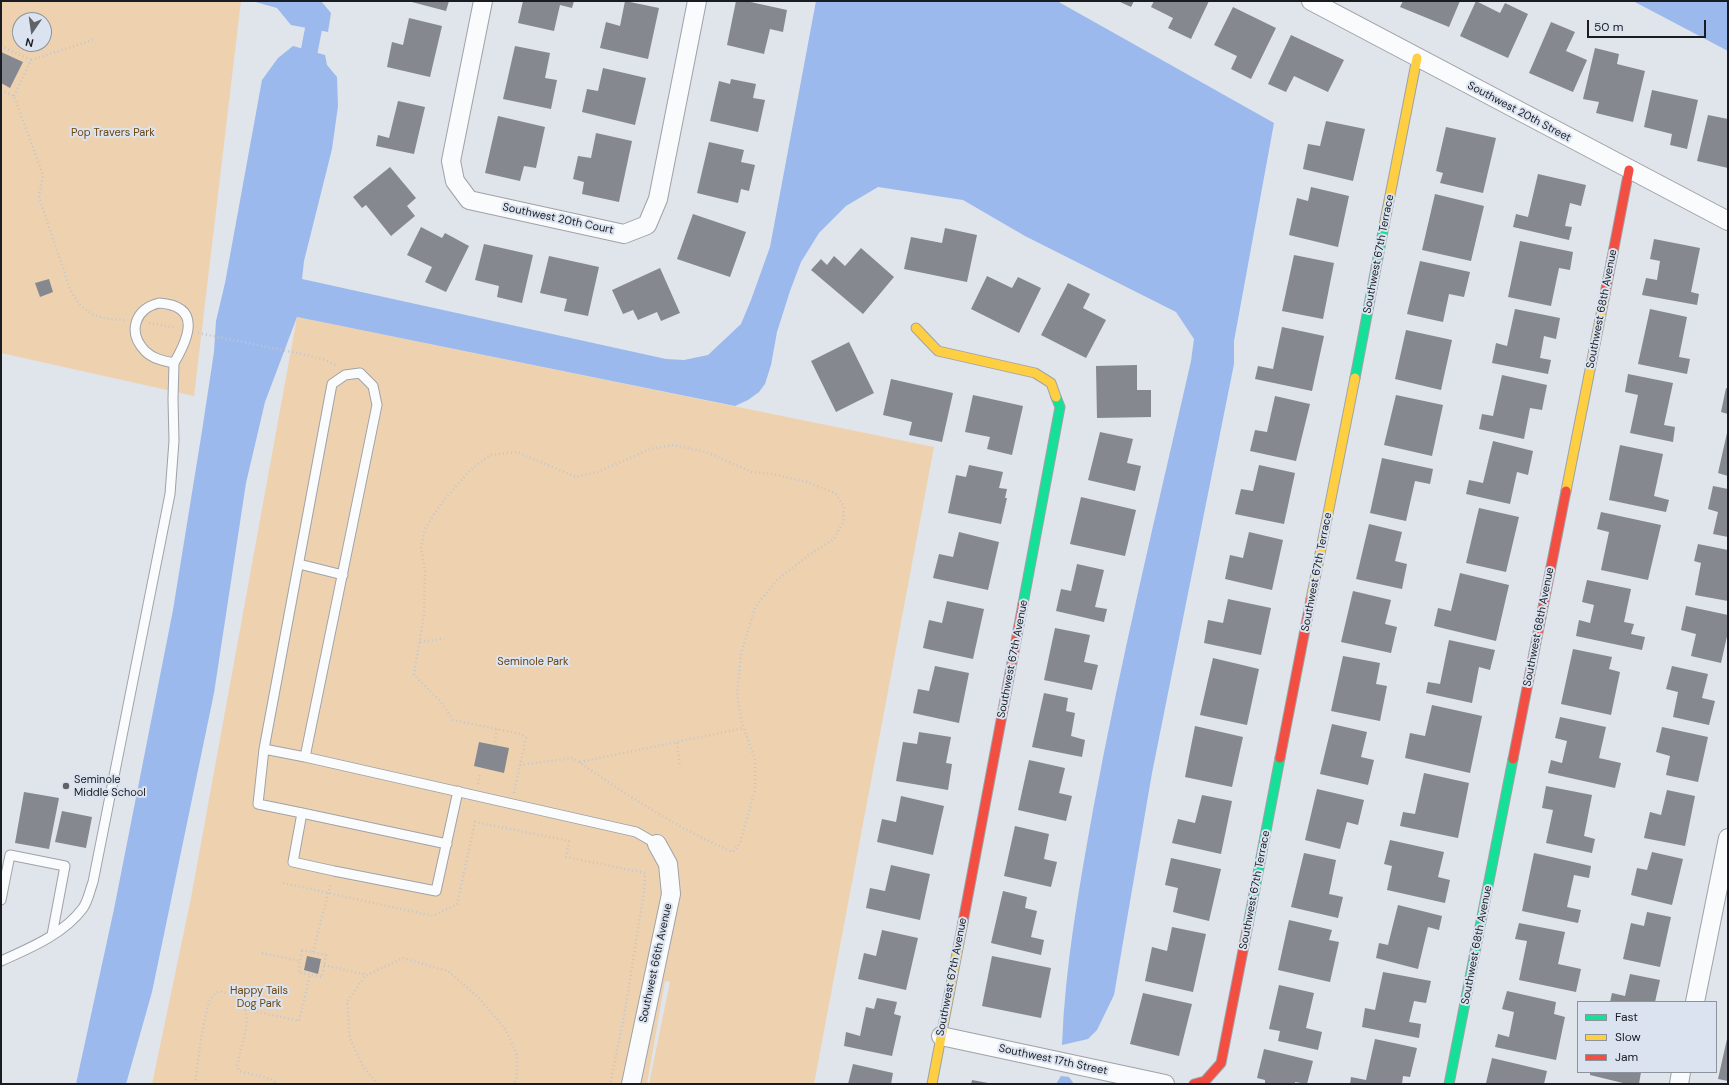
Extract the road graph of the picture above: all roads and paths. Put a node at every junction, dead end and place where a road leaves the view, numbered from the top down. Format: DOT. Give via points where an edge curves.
graph roads {
  1 [pos="482,1"];
  2 [pos="697,1"];
  3 [pos="1311,1"];
  4 [pos="96,39"];
  5 [pos="1,46"];
  6 [pos="1417,58"];
  7 [pos="31,60"];
  8 [pos="1,90"];
  9 [pos="14,96"];
  10 [pos="1629,170"];
  11 [pos="1728,221"];
  12 [pos="137,320"];
  13 [pos="916,328"];
  14 [pos="189,331"];
  15 [pos="174,363"];
  16 [pos="345,375"];
  17 [pos="299,564"];
  18 [pos="343,575"];
  19 [pos="444,638"];
  20 [pos="420,642"];
  21 [pos="744,728"];
  22 [pos="497,729"];
  23 [pos="495,742"];
  24 [pos="677,743"];
  25 [pos="264,749"];
  26 [pos="305,757"];
  27 [pos="580,762"];
  28 [pos="520,765"];
  29 [pos="680,767"];
  30 [pos="458,791"];
  31 [pos="512,804"];
  32 [pos="302,813"];
  33 [pos="1728,838"];
  34 [pos="570,841"];
  35 [pos="447,844"];
  36 [pos="658,844"];
  37 [pos="334,871"];
  38 [pos="1,900"];
  39 [pos="52,935"];
  40 [pos="313,952"];
  41 [pos="262,953"];
  42 [pos="1,961"];
  43 [pos="300,962"];
  44 [pos="324,965"];
  45 [pos="310,975"];
  46 [pos="365,976"];
  47 [pos="1695,1001"];
  48 [pos="245,1009"];
  49 [pos="942,1036"];
  50 [pos="1681,1073"];
  51 [pos="195,1084"];
  52 [pos="277,1084"];
  53 [pos="378,1084"];
  54 [pos="514,1084"];
  55 [pos="610,1084"];
  56 [pos="631,1084"];
  57 [pos="932,1084"];
  58 [pos="1166,1084"];
  59 [pos="1194,1084"];
  60 [pos="1449,1084"];
  61 [pos="1678,1084"];
  1 -- 2 [label="street, Southwest 20th Court" via="451,160 455,181 469,200 624,234 648,225 658,199"];
  3 -- 6 [label="street, Southwest 20th Street"];
  4 -- 7 [label="path"];
  5 -- 7 [label="path"];
  6 -- 10 [label="street, Southwest 20th Street"];
  6 -- 59 [label="street, Southwest 67th Terrace" via="1221,1063 1205,1081"];
  7 -- 9 [label="path"];
  8 -- 9 [label="path"];
  9 -- 12 [label="path" via="43,175 39,197 76,302 83,309 102,318"];
  10 -- 11 [label="street, Southwest 20th Street"];
  10 -- 60 [label="street, Southwest 68th Avenue"];
  12 -- 14 [label="path"];
  12 -- 14 [label="lane" via="142,311 150,306 168,304 184,313"];
  12 -- 15 [label="lane" via="136,336 145,351 154,358"];
  13 -- 49 [label="street, Southwest 67th Avenue" via="938,351 1034,373 1051,383 1060,408"];
  14 -- 15 [label="lane"];
  14 -- 16 [label="path" via="325,360 338,367"];
  15 -- 39 [label="lane" via="174,441 170,494 93,882 84,907"];
  16 -- 17 [label="lane" via="332,384"];
  16 -- 18 [label="lane" via="360,373 373,386 377,405"];
  17 -- 18 [label="lane"];
  17 -- 25 [label="lane"];
  18 -- 26 [label="lane"];
  19 -- 20 [label="path"];
  20 -- 21 [label="path" via="424,615 425,570 421,548 425,529 440,505 470,470 490,455 517,452 576,477 598,472 650,449 672,445 706,452 752,472 807,482 835,493 844,506 842,522 834,539 809,554 778,579 755,608 741,654 737,695"];
  20 -- 22 [label="path" via="414,675 441,702 454,720"];
  21 -- 24 [label="path"];
  21 -- 27 [label="path" via="755,760 754,790 740,843 733,852 685,829 626,794"];
  22 -- 23 [label="path"];
  22 -- 28 [label="path" via="521,734 526,738"];
  24 -- 27 [label="path"];
  24 -- 29 [label="path"];
  25 -- 26 [label="lane"];
  25 -- 32 [label="lane" via="258,804"];
  26 -- 30 [label="lane"];
  27 -- 28 [label="path" via="574,758"];
  28 -- 31 [label="path"];
  30 -- 31 [label="lane"];
  30 -- 35 [label="lane"];
  31 -- 36 [label="lane" via="636,832"];
  32 -- 35 [label="lane"];
  32 -- 37 [label="lane" via="293,862"];
  33 -- 47 [label="street"];
  34 -- 55 [label="path" via="566,857 645,873 628,994"];
  35 -- 37 [label="lane" via="436,890"];
  36 -- 56 [label="street, Southwest 66th Avenue" via="668,864 671,894"];
  37 -- 40 [label="path"];
  38 -- 39 [label="lane" via="10,855 65,866"];
  39 -- 42 [label="lane" via="39,945"];
  40 -- 43 [label="path" via="302,950"];
  40 -- 44 [label="path" via="326,955"];
  41 -- 43 [label="path"];
  43 -- 45 [label="path" via="298,972"];
  44 -- 45 [label="path" via="322,977"];
  44 -- 46 [label="path"];
  45 -- 48 [label="path" via="299,1021"];
  46 -- 53 [label="path" via="347,1002 350,1039 364,1068"];
  46 -- 54 [label="path" via="403,958 448,971 478,997 506,1030 517,1055 517,1076"];
  48 -- 51 [label="path" via="243,1002 231,994 219,991 211,997 198,1056"];
  48 -- 52 [label="path" via="247,1014 238,1061 239,1071 271,1078"];
  49 -- 57 [label="street, Southwest 67th Avenue"];
  49 -- 58 [label="street, Southwest 17th Street"];
  50 -- 61 [label="street"];
}
